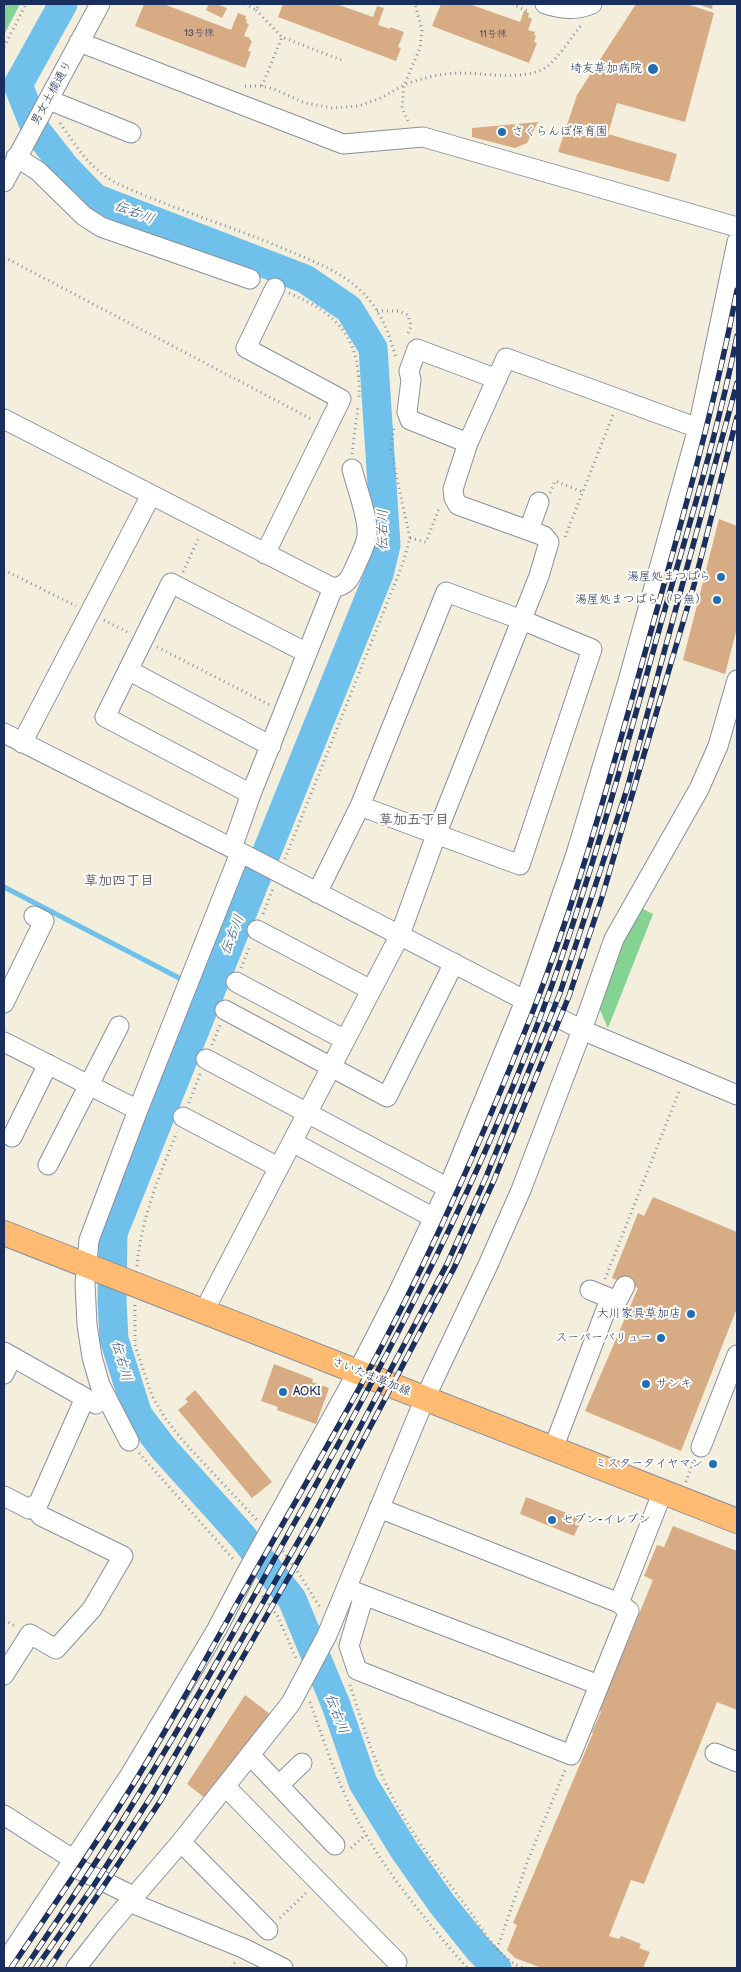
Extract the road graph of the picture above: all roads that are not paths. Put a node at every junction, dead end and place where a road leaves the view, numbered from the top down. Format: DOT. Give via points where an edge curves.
graph roads {
  1 [pos="100,4"];
  2 [pos="545,4"];
  3 [pos="592,4"];
  4 [pos="79,42"];
  5 [pos="49,100"];
  6 [pos="131,133"];
  7 [pos="19,151"];
  8 [pos="4,182"];
  9 [pos="737,227"];
  10 [pos="737,242"];
  11 [pos="250,279"];
  12 [pos="274,288"];
  13 [pos="497,379"];
  14 [pos="4,420"];
  15 [pos="698,428"];
  16 [pos="468,443"];
  17 [pos="352,470"];
  18 [pos="151,495"];
  19 [pos="544,500"];
  20 [pos="529,530"];
  21 [pos="265,554"];
  22 [pos="333,588"];
  23 [pos="522,620"];
  24 [pos="307,653"];
  25 [pos="128,670"];
  26 [pos="737,680"];
  27 [pos="4,734"];
  28 [pos="22,743"];
  29 [pos="271,746"];
  30 [pos="251,794"];
  31 [pos="360,806"];
  32 [pos="436,836"];
  33 [pos="239,852"];
  34 [pos="318,893"];
  35 [pos="34,916"];
  36 [pos="257,930"];
  37 [pos="400,935"];
  38 [pos="454,963"];
  39 [pos="236,982"];
  40 [pos="371,990"];
  41 [pos="525,1001"];
  42 [pos="4,1003"];
  43 [pos="225,1010"];
  44 [pos="119,1026"];
  45 [pos="582,1030"];
  46 [pos="345,1040"];
  47 [pos="4,1042"];
  48 [pos="206,1059"];
  49 [pos="48,1064"];
  50 [pos="331,1068"];
  51 [pos="90,1084"];
  52 [pos="737,1095"];
  53 [pos="138,1110"];
  54 [pos="308,1112"];
  55 [pos="183,1117"];
  56 [pos="12,1137"];
  57 [pos="292,1142"];
  58 [pos="48,1165"];
  59 [pos="278,1167"];
  60 [pos="448,1188"];
  61 [pos="434,1218"];
  62 [pos="4,1233"];
  63 [pos="86,1264"];
  64 [pos="625,1286"];
  65 [pos="204,1311"];
  66 [pos="8,1354"];
  67 [pos="737,1355"];
  68 [pos="358,1371"];
  69 [pos="4,1374"];
  70 [pos="85,1398"];
  71 [pos="424,1398"];
  72 [pos="115,1414"];
  73 [pos="129,1440"];
  74 [pos="701,1447"];
  75 [pos="553,1448"];
  76 [pos="663,1492"];
  77 [pos="4,1496"];
  78 [pos="34,1506"];
  79 [pos="380,1508"];
  80 [pos="737,1521"];
  81 [pos="356,1592"];
  82 [pos="619,1603"];
  83 [pos="4,1675"];
  84 [pos="600,1685"];
  85 [pos="715,1754"];
  86 [pos="250,1755"];
  87 [pos="737,1762"];
  88 [pos="302,1763"];
  89 [pos="225,1786"];
  90 [pos="279,1786"];
  91 [pos="4,1815"];
  92 [pos="181,1842"];
  93 [pos="336,1845"];
  94 [pos="72,1862"];
  95 [pos="132,1900"];
  96 [pos="268,1930"];
  97 [pos="4,1962"];
  98 [pos="397,1962"];
  99 [pos="275,1967"];
  100 [pos="76,1968"];
  1 -- 4 [label="street, 男女土橋通り"];
  2 -- 3 [label="street" via="576,9"];
  4 -- 5 [label="street, 男女土橋通り"];
  4 -- 9 [label="street" via="343,144 424,137"];
  5 -- 6 [label="street"];
  5 -- 7 [label="street, 男女土橋通り"];
  7 -- 8 [label="street, 男女土橋通り"];
  7 -- 11 [label="street" via="84,216 101,227"];
  10 -- 15 [label="street"];
  12 -- 21 [label="street" via="246,348 341,399"];
  13 -- 15 [label="street" via="506,358"];
  13 -- 16 [label="street"];
  13 -- 16 [label="street" via="418,349 409,371 407,412 410,420"];
  14 -- 18 [label="street"];
  15 -- 41 [label="street" via="584,827"];
  16 -- 20 [label="street" via="453,489 458,505"];
  17 -- 22 [label="street" via="367,534 349,580 343,586"];
  18 -- 21 [label="street"];
  18 -- 28 [label="street"];
  19 -- 20 [label="street"];
  20 -- 23 [label="street" via="544,536 549,542"];
  21 -- 22 [label="street"];
  22 -- 24 [label="street"];
  23 -- 31 [label="street" via="446,592"];
  23 -- 32 [label="street"];
  23 -- 32 [label="street" via="592,649 520,865"];
  24 -- 25 [label="street" via="171,583"];
  24 -- 29 [label="street"];
  25 -- 29 [label="street"];
  25 -- 30 [label="street" via="105,717"];
  26 -- 45 [label="street" via="718,746 700,789 614,939"];
  27 -- 28 [label="street"];
  28 -- 33 [label="street"];
  29 -- 30 [label="street"];
  30 -- 33 [label="street"];
  31 -- 32 [label="street"];
  31 -- 34 [label="street"];
  32 -- 37 [label="street"];
  33 -- 34 [label="street"];
  33 -- 53 [label="street"];
  34 -- 37 [label="street"];
  35 -- 42 [label="street" via="44,921"];
  36 -- 40 [label="street"];
  37 -- 38 [label="street"];
  37 -- 40 [label="street"];
  38 -- 41 [label="street"];
  38 -- 50 [label="street" via="387,1098"];
  39 -- 46 [label="street"];
  40 -- 46 [label="street"];
  41 -- 45 [label="street"];
  41 -- 60 [label="street"];
  43 -- 50 [label="street"];
  44 -- 51 [label="street"];
  45 -- 52 [label="street"];
  45 -- 71 [label="street" via="488,1265"];
  46 -- 50 [label="street"];
  47 -- 49 [label="street"];
  48 -- 54 [label="street"];
  49 -- 51 [label="street"];
  49 -- 56 [label="street"];
  50 -- 54 [label="street"];
  51 -- 53 [label="street"];
  51 -- 58 [label="street"];
  53 -- 63 [label="street" via="89,1240"];
  54 -- 57 [label="street"];
  54 -- 60 [label="street"];
  55 -- 59 [label="street"];
  57 -- 59 [label="street"];
  57 -- 61 [label="street"];
  59 -- 65 [label="street"];
  60 -- 61 [label="street"];
  61 -- 68 [label="street"];
  62 -- 63 [label="main road, さいたま草加線"];
  63 -- 65 [label="main road, さいたま草加線"];
  63 -- 72 [label="street" via="87,1325 92,1357 100,1386"];
  64 -- 75 [label="street" via="618,1302 600,1294"];
  65 -- 68 [label="main road, さいたま草加線"];
  66 -- 69 [label="street"];
  66 -- 70 [label="street"];
  67 -- 74 [label="street"];
  68 -- 71 [label="main road, さいたま草加線"];
  68 -- 94 [label="street" via="272,1541 247,1573 130,1776"];
  70 -- 72 [label="street"];
  70 -- 78 [label="street" via="39,1502"];
  71 -- 75 [label="main road, さいたま草加線"];
  71 -- 79 [label="street"];
  72 -- 73 [label="street"];
  75 -- 76 [label="main road, さいたま草加線"];
  76 -- 80 [label="main road, さいたま草加線"];
  76 -- 82 [label="street"];
  77 -- 78 [label="street" via="29,1509"];
  78 -- 83 [label="street" via="42,1516 123,1556 92,1609 56,1649 30,1634"];
  79 -- 81 [label="street"];
  79 -- 82 [label="street"];
  81 -- 84 [label="street"];
  81 -- 84 [label="street" via="350,1646 357,1670 572,1755"];
  81 -- 86 [label="street" via="329,1630 291,1703"];
  82 -- 84 [label="street" via="629,1610"];
  85 -- 87 [label="street"];
  86 -- 89 [label="street"];
  86 -- 90 [label="street"];
  88 -- 90 [label="street"];
  89 -- 92 [label="street"];
  89 -- 98 [label="street"];
  90 -- 93 [label="street"];
  91 -- 94 [label="street"];
  92 -- 95 [label="street"];
  92 -- 96 [label="street"];
  94 -- 95 [label="street"];
  94 -- 97 [label="street"];
  95 -- 99 [label="street" via="243,1948"];
  95 -- 100 [label="street"];
}
